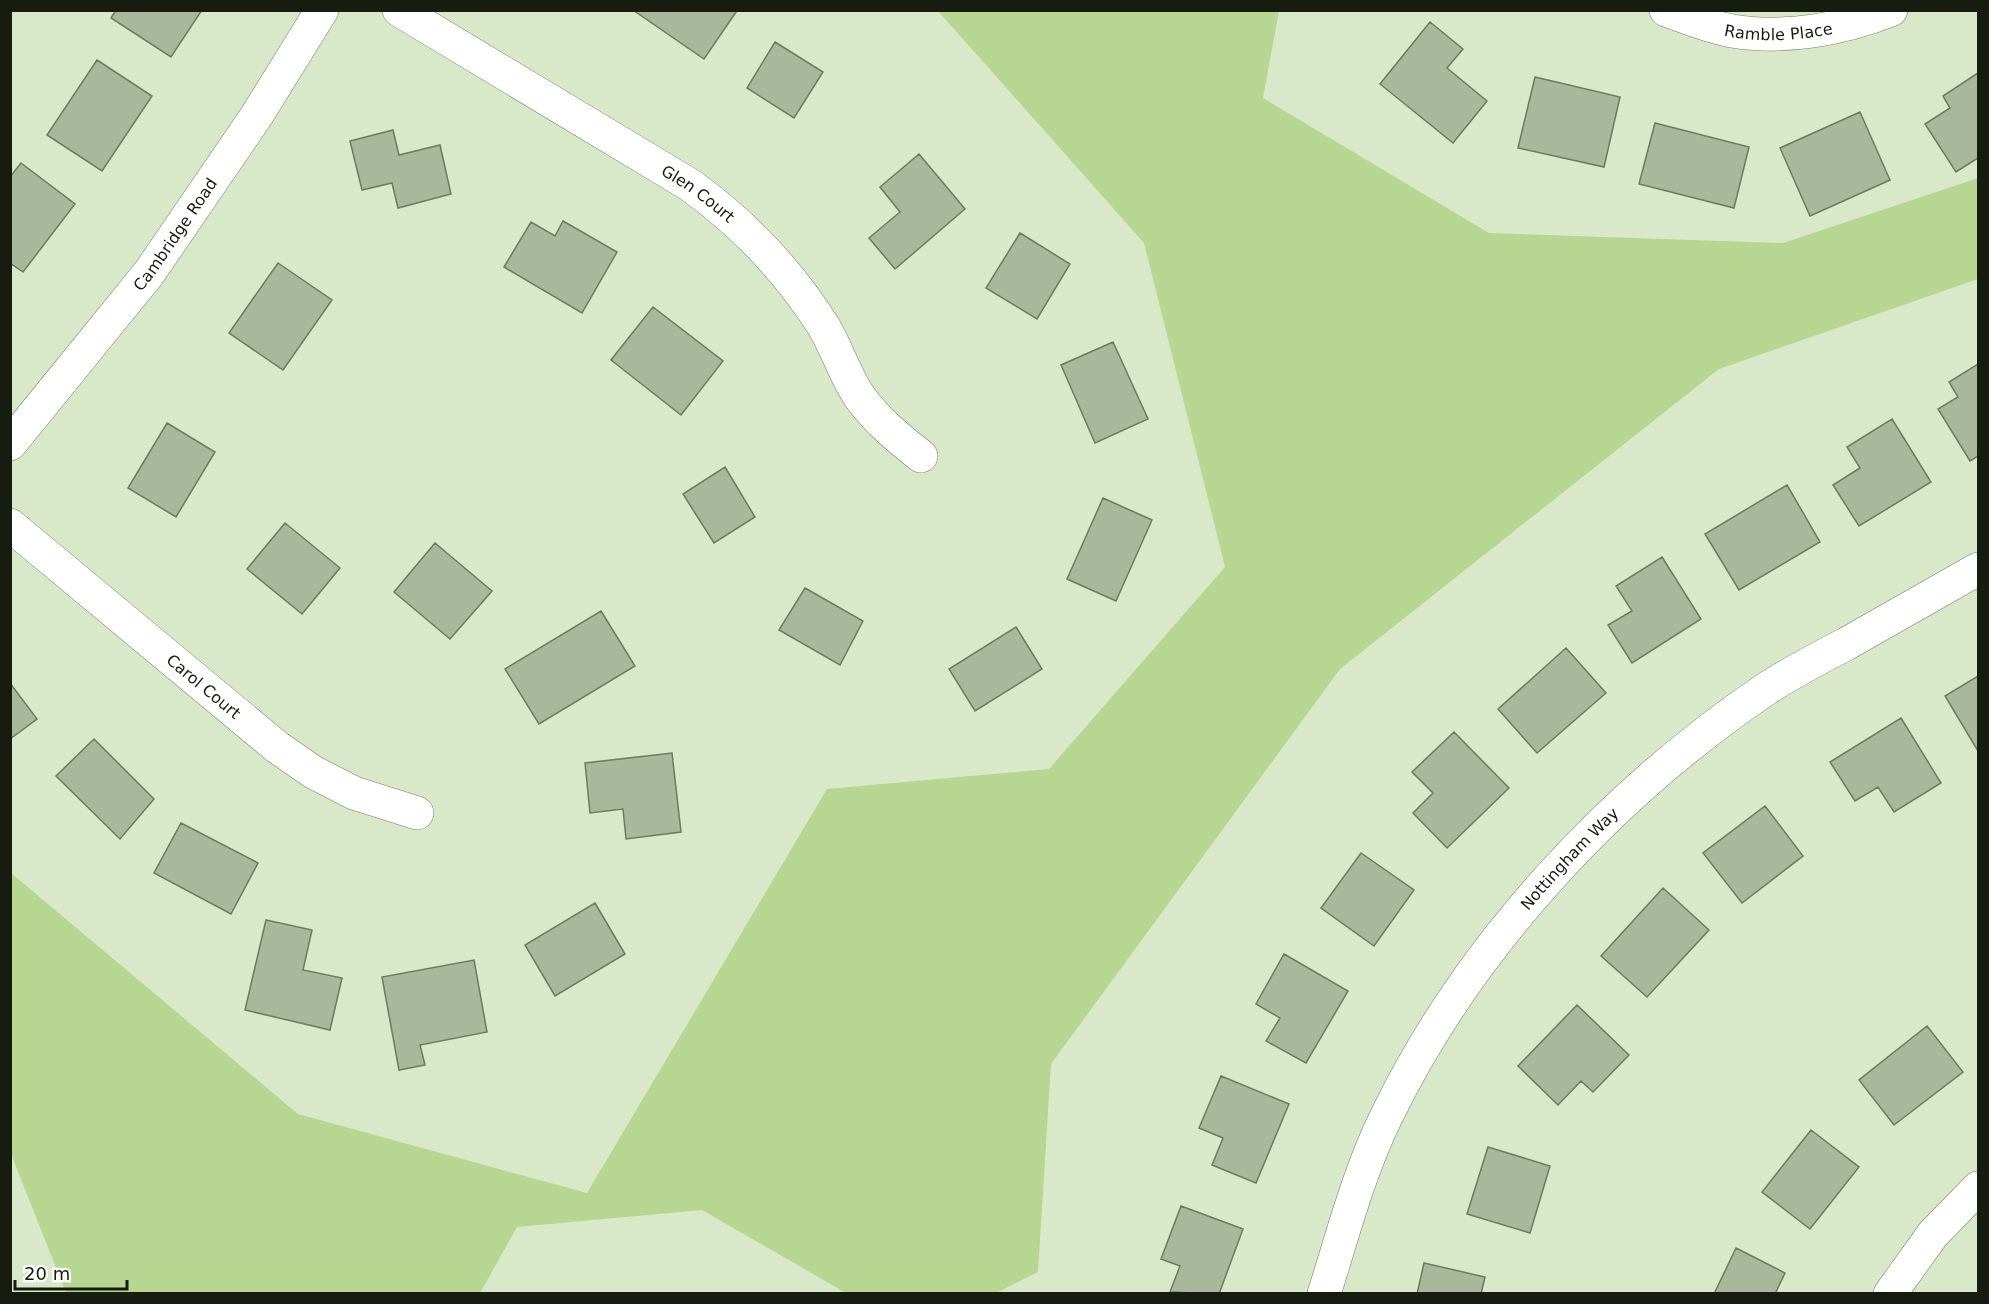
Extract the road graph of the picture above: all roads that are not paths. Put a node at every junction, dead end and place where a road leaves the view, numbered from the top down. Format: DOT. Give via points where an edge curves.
graph roads {
  1 [pos="322,10"];
  2 [pos="399,10"];
  3 [pos="1666,10"];
  4 [pos="1891,10"];
  5 [pos="10,444"];
  6 [pos="921,456"];
  7 [pos="10,525"];
  8 [pos="1978,569"];
  9 [pos="417,813"];
  10 [pos="1978,1188"];
  11 [pos="1324,1293"];
  12 [pos="1890,1293"];
  1 -- 5 [label="street, Cambridge Road" via="240,141 149,273"];
  2 -- 6 [label="street, Glen Court" via="690,185 728,213 778,264 802,296 824,328 859,396 887,429"];
  3 -- 4 [label="street, Ramble Place" via="1732,31 1771,33 1864,21"];
  7 -- 9 [label="street, Carol Court" via="277,747 354,794"];
  8 -- 11 [label="street, Nottingham Way" via="1769,687 1685,749 1611,813 1577,849 1461,989 1407,1075 1365,1165"];
  10 -- 12 [label="street" via="1933,1234"];
}
